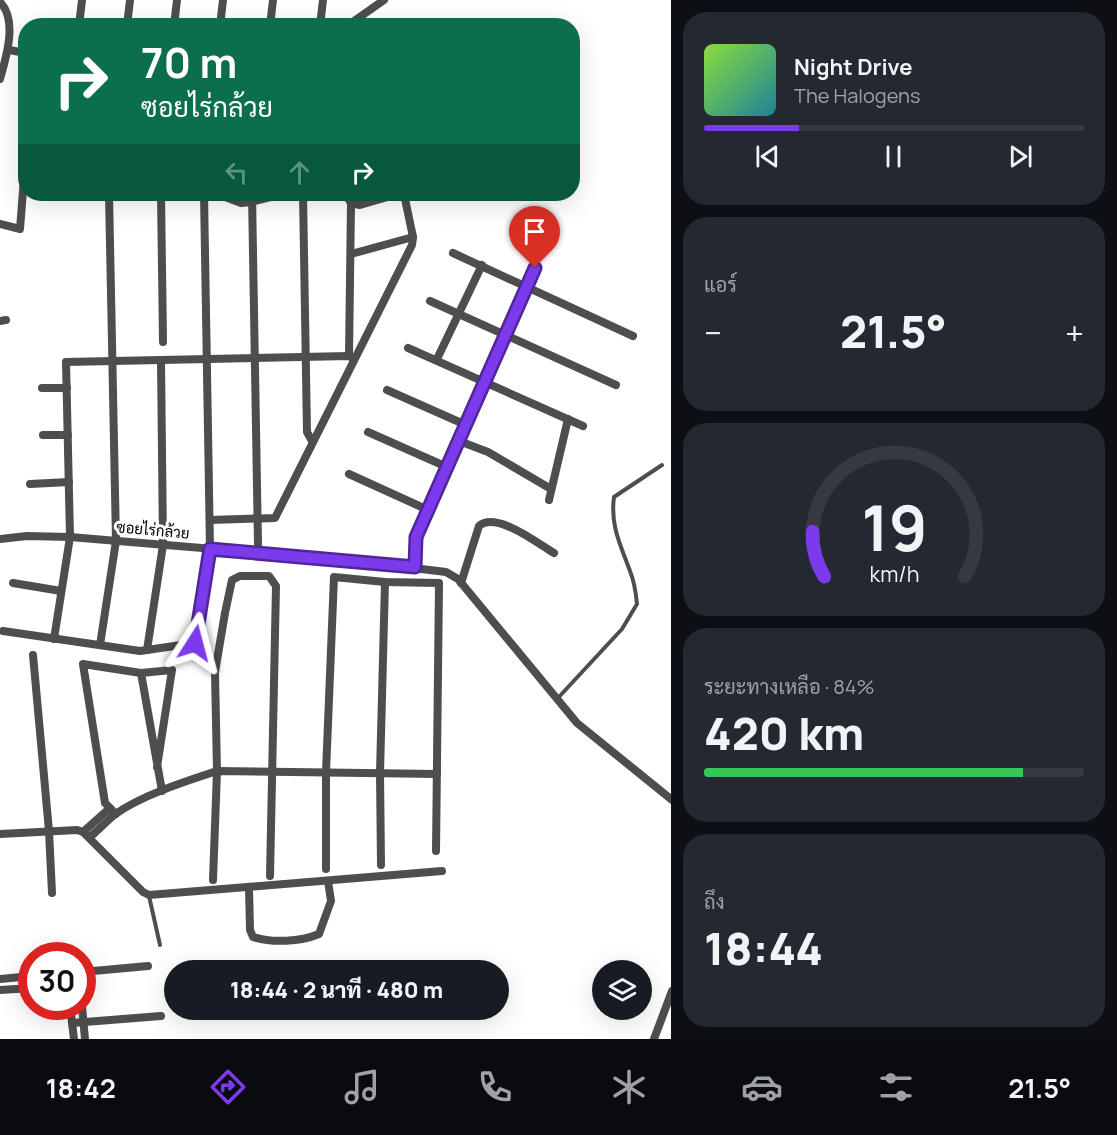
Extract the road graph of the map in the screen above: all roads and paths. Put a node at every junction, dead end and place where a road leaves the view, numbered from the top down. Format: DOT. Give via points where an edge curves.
graph roads {
  1 [pos="82,0"];
  2 [pos="130,0"];
  3 [pos="177,0"];
  4 [pos="223,0"];
  5 [pos="273,0"];
  6 [pos="322,0"];
  7 [pos="384,0"];
  8 [pos="0,3"];
  9 [pos="373,3"];
  10 [pos="0,18"];
  11 [pos="80,18"];
  12 [pos="128,18"];
  13 [pos="175,18"];
  14 [pos="221,18"];
  15 [pos="271,18"];
  16 [pos="321,18"];
  17 [pos="356,18"];
  18 [pos="8,24"];
  19 [pos="9,50"];
  20 [pos="18,52"];
  21 [pos="0,79"];
  22 [pos="22,201"];
  23 [pos="109,201"];
  24 [pos="161,201"];
  25 [pos="204,201"];
  26 [pos="252,201"];
  27 [pos="303,201"];
  28 [pos="374,201"];
  29 [pos="405,201"];
  30 [pos="351,203"];
  31 [pos="0,224"];
  32 [pos="413,237"];
  33 [pos="453,253"];
  34 [pos="351,254"];
  35 [pos="482,265"];
  36 [pos="535,268"];
  37 [pos="527,287"];
  38 [pos="430,301"];
  39 [pos="458,313"];
  40 [pos="506,334"];
  41 [pos="633,336"];
  42 [pos="163,342"];
  43 [pos="408,348"];
  44 [pos="305,357"];
  45 [pos="256,358"];
  46 [pos="352,358"];
  47 [pos="207,359"];
  48 [pos="437,359"];
  49 [pos="161,360"];
  50 [pos="112,361"];
  51 [pos="485,381"];
  52 [pos="616,385"];
  53 [pos="42,388"];
  54 [pos="67,388"];
  55 [pos="387,390"];
  56 [pos="568,419"];
  57 [pos="466,424"];
  58 [pos="583,426"];
  59 [pos="368,432"];
  60 [pos="43,435"];
  61 [pos="68,435"];
  62 [pos="312,441"];
  63 [pos="459,441"];
  64 [pos="662,465"];
  65 [pos="447,467"];
  66 [pos="349,474"];
  67 [pos="69,482"];
  68 [pos="30,484"];
  69 [pos="551,489"];
  70 [pos="549,500"];
  71 [pos="428,510"];
  72 [pos="258,519"];
  73 [pos="210,520"];
  74 [pos="70,537"];
  75 [pos="0,539"];
  76 [pos="116,541"];
  77 [pos="258,544"];
  78 [pos="163,545"];
  79 [pos="210,549"];
  80 [pos="554,553"];
  81 [pos="415,567"];
  82 [pos="385,582"];
  83 [pos="13,583"];
  84 [pos="461,583"];
  85 [pos="62,591"];
  86 [pos="3,631"];
  87 [pos="54,639"];
  88 [pos="100,645"];
  89 [pos="147,650"];
  90 [pos="33,655"];
  91 [pos="141,674"];
  92 [pos="557,699"];
  93 [pos="157,767"];
  94 [pos="217,771"];
  95 [pos="271,771"];
  96 [pos="326,772"];
  97 [pos="380,773"];
  98 [pos="437,774"];
  99 [pos="162,791"];
  100 [pos="671,799"];
  101 [pos="113,811"];
  102 [pos="49,831"];
  103 [pos="0,834"];
  104 [pos="86,835"];
  105 [pos="436,851"];
  106 [pos="381,865"];
  107 [pos="326,869"];
  108 [pos="442,872"];
  109 [pos="270,876"];
  110 [pos="213,880"];
  111 [pos="328,881"];
  112 [pos="249,888"];
  113 [pos="52,893"];
  114 [pos="149,896"];
  115 [pos="160,945"];
  116 [pos="148,966"];
  117 [pos="96,971"];
  118 [pos="18,977"];
  119 [pos="0,979"];
  120 [pos="18,989"];
  121 [pos="0,990"];
  122 [pos="671,994"];
  123 [pos="161,1016"];
  124 [pos="72,1020"];
  125 [pos="83,1020"];
  126 [pos="72,1023"];
  127 [pos="83,1023"];
  128 [pos="74,1039"];
  129 [pos="85,1039"];
  130 [pos="654,1039"];
  1 -- 11 [label="street"];
  2 -- 12 [label="street"];
  3 -- 13 [label="street"];
  4 -- 14 [label="street"];
  5 -- 15 [label="street"];
  6 -- 16 [label="street"];
  7 -- 9 [label="street"];
  8 -- 18 [label="street" via="8,14"];
  9 -- 17 [label="street"];
  10 -- 18 [label="street"];
  18 -- 19 [label="street"];
  19 -- 20 [label="street"];
  19 -- 21 [label="street"];
  22 -- 31 [label="street" via="20,229"];
  23 -- 50 [label="street"];
  24 -- 42 [label="street"];
  25 -- 47 [label="street"];
  26 -- 45 [label="street"];
  27 -- 44 [label="street"];
  28 -- 30 [label="street"];
  29 -- 32 [label="street"];
  30 -- 34 [label="street"];
  32 -- 34 [label="street"];
  32 -- 46 [label="street"];
  33 -- 35 [label="street"];
  34 -- 46 [label="street"];
  35 -- 37 [label="street"];
  35 -- 39 [label="street"];
  36 -- 37 [label="street"];
  37 -- 40 [label="street"];
  37 -- 41 [label="street"];
  38 -- 39 [label="street"];
  39 -- 40 [label="street"];
  39 -- 48 [label="street"];
  40 -- 51 [label="street"];
  40 -- 52 [label="street"];
  43 -- 48 [label="street"];
  44 -- 45 [label="street"];
  44 -- 46 [label="street"];
  44 -- 62 [label="street" via="307,432"];
  45 -- 47 [label="street"];
  45 -- 72 [label="street"];
  46 -- 62 [label="street"];
  47 -- 49 [label="street"];
  47 -- 73 [label="street"];
  48 -- 51 [label="street"];
  49 -- 50 [label="street"];
  49 -- 78 [label="street"];
  50 -- 54 [label="street" via="66,362"];
  50 -- 76 [label="street"];
  51 -- 56 [label="street"];
  51 -- 57 [label="street"];
  53 -- 54 [label="street"];
  54 -- 61 [label="street"];
  55 -- 57 [label="street"];
  56 -- 58 [label="street"];
  56 -- 69 [label="street"];
  57 -- 63 [label="street"];
  59 -- 65 [label="street"];
  60 -- 61 [label="street"];
  61 -- 67 [label="street"];
  62 -- 72 [label="street" via="274,518"];
  63 -- 65 [label="street"];
  63 -- 69 [label="street" via="488,452"];
  64 -- 92 [label="lane" via="614,497 617,540 631,572 637,604 622,628"];
  65 -- 71 [label="street"];
  66 -- 71 [label="street"];
  67 -- 68 [label="street"];
  67 -- 74 [label="street"];
  69 -- 70 [label="street"];
  71 -- 81 [label="street" via="416,537"];
  72 -- 73 [label="street"];
  72 -- 77 [label="street"];
  73 -- 79 [label="street"];
  74 -- 75 [label="street, ซอยไร่กล้วย"];
  74 -- 76 [label="street, ซอยไร่กล้วย"];
  74 -- 85 [label="street"];
  76 -- 78 [label="street, ซอยไร่กล้วย"];
  76 -- 88 [label="street"];
  78 -- 79 [label="street, ซอยไร่กล้วย"];
  78 -- 89 [label="street"];
  79 -- 81 [label="street, ซอยไร่กล้วย"];
  79 -- 89 [label="street" via="195,643"];
  80 -- 84 [label="street" via="514,529 491,520 483,522"];
  81 -- 84 [label="street, ซอยไร่กล้วย" via="446,572"];
  82 -- 96 [label="street" via="334,577"];
  82 -- 97 [label="street"];
  82 -- 98 [label="street" via="439,583"];
  83 -- 85 [label="street"];
  84 -- 92 [label="street"];
  85 -- 87 [label="street"];
  86 -- 87 [label="street"];
  87 -- 88 [label="street"];
  88 -- 89 [label="street"];
  90 -- 102 [label="street"];
  91 -- 93 [label="street"];
  91 -- 93 [label="street" via="172,670"];
  91 -- 101 [label="street" via="83,664 105,803"];
  92 -- 100 [label="street" via="577,723"];
  93 -- 99 [label="street"];
  94 -- 95 [label="street"];
  94 -- 95 [label="street" via="215,672 232,580 240,576 269,576 276,586"];
  94 -- 99 [label="street"];
  94 -- 110 [label="street"];
  95 -- 96 [label="street"];
  95 -- 109 [label="street"];
  96 -- 97 [label="street"];
  96 -- 107 [label="street"];
  97 -- 98 [label="street"];
  97 -- 106 [label="street"];
  98 -- 105 [label="street"];
  99 -- 101 [label="street"];
  101 -- 104 [label="street"];
  102 -- 103 [label="street"];
  102 -- 104 [label="street" via="77,830"];
  102 -- 113 [label="street"];
  104 -- 114 [label="street"];
  108 -- 111 [label="street"];
  111 -- 112 [label="street"];
  111 -- 112 [label="street" via="331,902 319,934 297,939 253,937"];
  112 -- 114 [label="street"];
  114 -- 115 [label="lane"];
  116 -- 117 [label="street"];
  118 -- 119 [label="street"];
  120 -- 121 [label="street"];
  122 -- 130 [label="street"];
  123 -- 127 [label="street"];
  124 -- 126 [label="street"];
  125 -- 127 [label="street"];
  126 -- 127 [label="street"];
  126 -- 128 [label="street"];
  127 -- 129 [label="street"];
}
